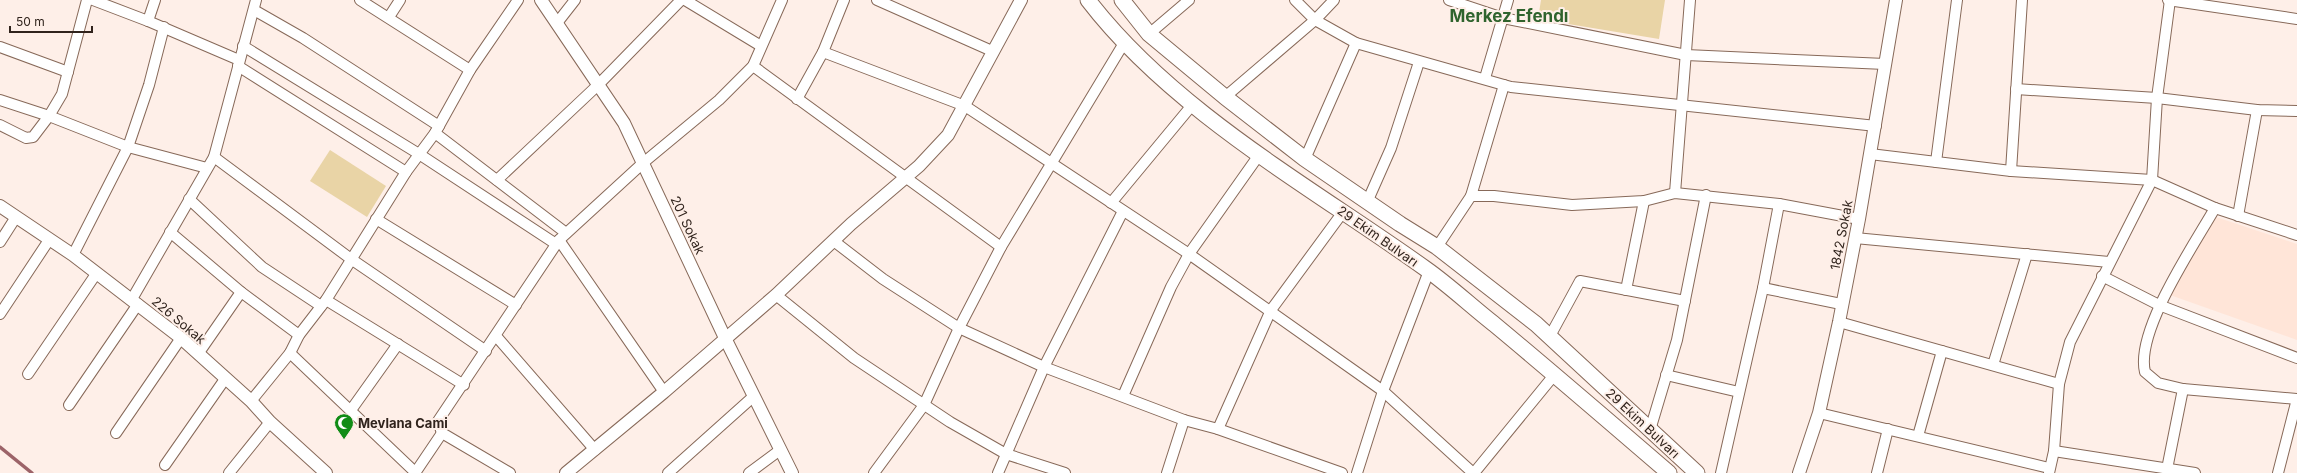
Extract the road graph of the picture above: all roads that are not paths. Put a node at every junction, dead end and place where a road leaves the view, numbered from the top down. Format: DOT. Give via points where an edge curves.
graph roads {
  1 [pos="87,0"];
  2 [pos="93,0"];
  3 [pos="156,0"];
  4 [pos="360,0"];
  5 [pos="400,0"];
  6 [pos="518,0"];
  7 [pos="541,0"];
  8 [pos="575,0"];
  9 [pos="681,0"];
  10 [pos="685,0"];
  11 [pos="782,0"];
  12 [pos="844,0"];
  13 [pos="877,0"];
  14 [pos="1021,0"];
  15 [pos="1116,0"];
  16 [pos="1122,0"];
  17 [pos="1189,0"];
  18 [pos="1295,0"];
  19 [pos="1334,0"];
  20 [pos="1449,0"];
  21 [pos="1508,0"];
  22 [pos="1690,0"];
  23 [pos="1896,0"];
  24 [pos="1956,0"];
  25 [pos="2022,0"];
  26 [pos="2169,0"];
  27 [pos="1088,2"];
  28 [pos="255,5"];
  29 [pos="389,17"];
  30 [pos="1136,18"];
  31 [pos="1503,18"];
  32 [pos="2297,19"];
  33 [pos="148,20"];
  34 [pos="1315,20"];
  35 [pos="557,23"];
  36 [pos="164,27"];
  37 [pos="1149,34"];
  38 [pos="1124,43"];
  39 [pos="1356,43"];
  40 [pos="243,46"];
  41 [pos="761,46"];
  42 [pos="0,47"];
  43 [pos="992,51"];
  44 [pos="823,52"];
  45 [pos="1686,55"];
  46 [pos="1419,62"];
  47 [pos="239,63"];
  48 [pos="1885,64"];
  49 [pos="753,66"];
  50 [pos="470,70"];
  51 [pos="68,72"];
  52 [pos="1485,78"];
  53 [pos="598,85"];
  54 [pos="1504,85"];
  55 [pos="2016,89"];
  56 [pos="1225,97"];
  57 [pos="2157,98"];
  58 [pos="797,99"];
  59 [pos="0,100"];
  60 [pos="1193,104"];
  61 [pos="965,106"];
  62 [pos="1680,106"];
  63 [pos="2257,110"];
  64 [pos="2297,111"];
  65 [pos="49,116"];
  66 [pos="0,125"];
  67 [pos="1876,126"];
  68 [pos="437,129"];
  69 [pos="128,147"];
  70 [pos="420,154"];
  71 [pos="1870,154"];
  72 [pos="1259,155"];
  73 [pos="214,157"];
  74 [pos="1305,159"];
  75 [pos="1936,162"];
  76 [pos="643,163"];
  77 [pos="1052,165"];
  78 [pos="207,168"];
  79 [pos="2011,171"];
  80 [pos="406,172"];
  81 [pos="906,178"];
  82 [pos="497,180"];
  83 [pos="2152,180"];
  84 [pos="1675,193"];
  85 [pos="1706,195"];
  86 [pos="1471,196"];
  87 [pos="189,199"];
  88 [pos="1368,200"];
  89 [pos="1644,201"];
  90 [pos="1111,203"];
  91 [pos="1779,204"];
  92 [pos="0,206"];
  93 [pos="2215,208"];
  94 [pos="1123,211"];
  95 [pos="1343,212"];
  96 [pos="2238,216"];
  97 [pos="16,217"];
  98 [pos="376,219"];
  99 [pos="1860,219"];
  100 [pos="170,232"];
  101 [pos="2297,235"];
  102 [pos="1855,238"];
  103 [pos="560,239"];
  104 [pos="49,240"];
  105 [pos="0,242"];
  106 [pos="835,242"];
  107 [pos="1001,247"];
  108 [pos="1437,247"];
  109 [pos="1189,254"];
  110 [pos="2027,254"];
  111 [pos="73,255"];
  112 [pos="351,259"];
  113 [pos="2109,262"];
  114 [pos="1429,271"];
  115 [pos="96,274"];
  116 [pos="2102,276"];
  117 [pos="1763,288"];
  118 [pos="1626,290"];
  119 [pos="241,292"];
  120 [pos="776,295"];
  121 [pos="1684,301"];
  122 [pos="135,302"];
  123 [pos="324,303"];
  124 [pos="1841,304"];
  125 [pos="516,305"];
  126 [pos="2159,305"];
  127 [pos="1271,310"];
  128 [pos="0,314"];
  129 [pos="1838,322"];
  130 [pos="959,328"];
  131 [pos="300,335"];
  132 [pos="496,336"];
  133 [pos="1550,336"];
  134 [pos="181,338"];
  135 [pos="725,338"];
  136 [pos="398,344"];
  137 [pos="486,351"];
  138 [pos="1942,351"];
  139 [pos="290,353"];
  140 [pos="198,354"];
  141 [pos="2297,358"];
  142 [pos="1993,365"];
  143 [pos="1044,367"];
  144 [pos="28,374"];
  145 [pos="1555,374"];
  146 [pos="1666,375"];
  147 [pos="225,379"];
  148 [pos="2059,384"];
  149 [pos="464,385"];
  150 [pos="2184,389"];
  151 [pos="1383,391"];
  152 [pos="664,392"];
  153 [pos="1739,392"];
  154 [pos="754,396"];
  155 [pos="1123,396"];
  156 [pos="2297,397"];
  157 [pos="251,401"];
  158 [pos="68,405"];
  159 [pos="924,405"];
  160 [pos="351,410"];
  161 [pos="1819,413"];
  162 [pos="1184,420"];
  163 [pos="270,422"];
  164 [pos="1218,429"];
  165 [pos="1888,429"];
  166 [pos="1650,430"];
  167 [pos="116,432"];
  168 [pos="442,433"];
  169 [pos="1918,436"];
  170 [pos="595,450"];
  171 [pos="780,450"];
  172 [pos="2054,451"];
  173 [pos="1006,454"];
  174 [pos="165,465"];
  175 [pos="2167,469"];
  176 [pos="2049,470"];
  177 [pos="1664,471"];
  178 [pos="415,472"];
  179 [pos="568,472"];
  180 [pos="229,473"];
  181 [pos="325,473"];
  182 [pos="510,473"];
  183 [pos="668,473"];
  184 [pos="749,473"];
  185 [pos="792,473"];
  186 [pos="874,473"];
  187 [pos="998,473"];
  188 [pos="1065,473"];
  189 [pos="1167,473"];
  190 [pos="1342,473"];
  191 [pos="1356,473"];
  192 [pos="1473,473"];
  193 [pos="1698,473"];
  194 [pos="1721,473"];
  195 [pos="1799,473"];
  196 [pos="1877,473"];
  197 [pos="2195,473"];
  198 [pos="2278,473"];
  1 -- 51 [label="street"];
  2 -- 33 [label="street"];
  3 -- 33 [label="street"];
  4 -- 29 [label="street"];
  5 -- 29 [label="street"];
  6 -- 50 [label="street"];
  7 -- 35 [label="street, 201 Sokak"];
  8 -- 35 [label="street"];
  9 -- 53 [label="street"];
  10 -- 41 [label="street"];
  11 -- 41 [label="street"];
  12 -- 44 [label="street"];
  13 -- 43 [label="street"];
  14 -- 43 [label="street"];
  15 -- 30 [label="main road"];
  16 -- 30 [label="main road, 29 Ekim Bulvarı"];
  17 -- 37 [label="street"];
  18 -- 34 [label="street"];
  19 -- 34 [label="street"];
  20 -- 31 [label="street"];
  21 -- 31 [label="street"];
  22 -- 45 [label="street"];
  23 -- 48 [label="street, 1842 Sokak"];
  24 -- 75 [label="street"];
  25 -- 55 [label="street"];
  26 -- 32 [label="street"];
  26 -- 57 [label="street"];
  27 -- 38 [label="main road, 29 Ekim Bulvarı"];
  28 -- 40 [label="street"];
  28 -- 68 [label="street"];
  29 -- 50 [label="street"];
  30 -- 37 [label="main road, 29 Ekim Bulvarı"];
  31 -- 45 [label="street"];
  31 -- 52 [label="street"];
  33 -- 36 [label="street"];
  34 -- 39 [label="street"];
  34 -- 56 [label="street"];
  35 -- 53 [label="street, 201 Sokak"];
  36 -- 47 [label="street"];
  36 -- 69 [label="street" via="149,85"];
  37 -- 56 [label="main road, 29 Ekim Bulvarı"];
  38 -- 60 [label="main road, 29 Ekim Bulvarı"];
  38 -- 77 [label="street"];
  39 -- 46 [label="street"];
  39 -- 74 [label="street"];
  40 -- 47 [label="street"];
  40 -- 70 [label="street"];
  41 -- 49 [label="street"];
  42 -- 51 [label="street"];
  43 -- 61 [label="street"];
  44 -- 58 [label="street"];
  44 -- 61 [label="street"];
  45 -- 48 [label="street"];
  45 -- 62 [label="street"];
  46 -- 52 [label="street"];
  46 -- 88 [label="street" via="1392,148"];
  47 -- 73 [label="street"];
  47 -- 80 [label="street"];
  48 -- 67 [label="street, 1842 Sokak"];
  49 -- 58 [label="street"];
  49 -- 76 [label="street" via="719,100"];
  50 -- 68 [label="street"];
  51 -- 65 [label="street" via="62,94"];
  52 -- 54 [label="street"];
  53 -- 76 [label="street, 201 Sokak" via="624,123"];
  53 -- 82 [label="street"];
  54 -- 62 [label="street"];
  54 -- 86 [label="street"];
  55 -- 57 [label="street"];
  55 -- 79 [label="street"];
  56 -- 74 [label="main road, 29 Ekim Bulvarı"];
  57 -- 63 [label="street"];
  57 -- 83 [label="street"];
  58 -- 81 [label="street"];
  59 -- 65 [label="street"];
  60 -- 72 [label="main road, 29 Ekim Bulvarı"];
  60 -- 90 [label="street"];
  61 -- 77 [label="street"];
  61 -- 81 [label="street" via="948,134"];
  62 -- 67 [label="street"];
  62 -- 84 [label="street"];
  63 -- 64 [label="street"];
  63 -- 96 [label="street"];
  65 -- 66 [label="street" via="33,137 26,138"];
  65 -- 69 [label="street"];
  67 -- 71 [label="street, 1842 Sokak"];
  68 -- 70 [label="street"];
  68 -- 82 [label="street"];
  69 -- 78 [label="street"];
  69 -- 111 [label="street"];
  70 -- 80 [label="street"];
  70 -- 103 [label="street"];
  71 -- 75 [label="street"];
  71 -- 99 [label="street, 1842 Sokak"];
  72 -- 95 [label="main road, 29 Ekim Bulvarı"];
  72 -- 109 [label="street"];
  73 -- 78 [label="street"];
  73 -- 112 [label="street"];
  74 -- 88 [label="main road, 29 Ekim Bulvarı"];
  75 -- 79 [label="street"];
  76 -- 103 [label="street"];
  76 -- 135 [label="street, 201 Sokak"];
  77 -- 90 [label="street"];
  77 -- 107 [label="street"];
  78 -- 87 [label="street"];
  79 -- 83 [label="street"];
  80 -- 98 [label="street"];
  81 -- 106 [label="street"];
  81 -- 107 [label="street"];
  82 -- 103 [label="street"];
  83 -- 93 [label="street"];
  83 -- 113 [label="street"];
  84 -- 85 [label="street"];
  84 -- 89 [label="street"];
  85 -- 91 [label="street"];
  85 -- 121 [label="street"];
  86 -- 89 [label="street" via="1494,196 1572,205"];
  86 -- 108 [label="street"];
  87 -- 100 [label="street"];
  87 -- 123 [label="street" via="262,267"];
  88 -- 108 [label="main road, 29 Ekim Bulvarı"];
  89 -- 118 [label="street"];
  90 -- 94 [label="street"];
  91 -- 99 [label="street"];
  91 -- 117 [label="street"];
  92 -- 97 [label="street, 226 Sokak"];
  93 -- 96 [label="street"];
  93 -- 126 [label="street"];
  94 -- 109 [label="street"];
  94 -- 143 [label="street"];
  95 -- 114 [label="main road, 29 Ekim Bulvarı"];
  95 -- 127 [label="street"];
  96 -- 101 [label="street"];
  97 -- 104 [label="street, 226 Sokak"];
  97 -- 105 [label="street"];
  98 -- 112 [label="street"];
  98 -- 125 [label="street"];
  99 -- 102 [label="street, 1842 Sokak"];
  100 -- 119 [label="street"];
  100 -- 122 [label="street"];
  102 -- 110 [label="street"];
  102 -- 124 [label="street, 1842 Sokak"];
  103 -- 125 [label="street"];
  103 -- 152 [label="street"];
  104 -- 111 [label="street, 226 Sokak"];
  104 -- 128 [label="street"];
  106 -- 120 [label="street"];
  106 -- 130 [label="street" via="883,279"];
  107 -- 130 [label="street"];
  108 -- 133 [label="main road, 29 Ekim Bulvarı"];
  109 -- 127 [label="street"];
  109 -- 155 [label="street" via="1171,286"];
  110 -- 113 [label="street"];
  110 -- 142 [label="street"];
  111 -- 115 [label="street, 226 Sokak"];
  112 -- 123 [label="street"];
  112 -- 137 [label="street"];
  113 -- 116 [label="street"];
  114 -- 145 [label="main road, 29 Ekim Bulvarı"];
  114 -- 151 [label="street"];
  115 -- 122 [label="street, 226 Sokak"];
  115 -- 144 [label="street"];
  116 -- 126 [label="street"];
  116 -- 148 [label="street" via="2070,342"];
  117 -- 124 [label="street"];
  117 -- 153 [label="street"];
  118 -- 121 [label="street"];
  118 -- 133 [label="street" via="1580,281"];
  119 -- 131 [label="street"];
  119 -- 140 [label="street"];
  120 -- 135 [label="street"];
  120 -- 159 [label="street" via="854,358"];
  121 -- 146 [label="street" via="1677,340"];
  122 -- 134 [label="street, 226 Sokak"];
  122 -- 158 [label="street"];
  123 -- 131 [label="street"];
  123 -- 136 [label="street"];
  124 -- 129 [label="street, 1842 Sokak"];
  125 -- 132 [label="street"];
  126 -- 141 [label="street"];
  126 -- 150 [label="street" via="2144,356 2145,372 2158,383"];
  127 -- 151 [label="street"];
  127 -- 164 [label="street"];
  129 -- 138 [label="street"];
  129 -- 161 [label="street, 1842 Sokak"];
  130 -- 143 [label="street"];
  130 -- 159 [label="street"];
  131 -- 139 [label="street"];
  132 -- 137 [label="street"];
  132 -- 170 [label="street"];
  133 -- 166 [label="main road, 29 Ekim Bulvarı"];
  134 -- 140 [label="street, 226 Sokak"];
  134 -- 167 [label="street"];
  135 -- 152 [label="street"];
  135 -- 154 [label="street, 201 Sokak"];
  136 -- 149 [label="street"];
  136 -- 160 [label="street"];
  137 -- 149 [label="street"];
  138 -- 142 [label="street"];
  138 -- 169 [label="street"];
  139 -- 157 [label="street"];
  139 -- 160 [label="street"];
  140 -- 147 [label="street, 226 Sokak"];
  142 -- 148 [label="street"];
  143 -- 155 [label="street"];
  143 -- 173 [label="street"];
  145 -- 177 [label="main road, 29 Ekim Bulvarı"];
  145 -- 192 [label="street"];
  146 -- 153 [label="street"];
  146 -- 166 [label="street"];
  147 -- 157 [label="street, 226 Sokak"];
  147 -- 174 [label="street"];
  148 -- 172 [label="street"];
  149 -- 168 [label="street" via="438,421"];
  150 -- 156 [label="street"];
  150 -- 175 [label="street"];
  151 -- 191 [label="street"];
  151 -- 192 [label="street"];
  152 -- 170 [label="street"];
  153 -- 194 [label="street"];
  154 -- 171 [label="street, 201 Sokak"];
  154 -- 183 [label="street"];
  155 -- 162 [label="street"];
  156 -- 198 [label="street"];
  157 -- 163 [label="street, 226 Sokak"];
  159 -- 173 [label="street"];
  159 -- 186 [label="street"];
  160 -- 178 [label="street"];
  161 -- 165 [label="street"];
  161 -- 195 [label="street, 1842 Sokak"];
  162 -- 164 [label="street"];
  162 -- 189 [label="street"];
  163 -- 180 [label="street"];
  163 -- 181 [label="street, 226 Sokak"];
  164 -- 190 [label="street"];
  165 -- 169 [label="street"];
  165 -- 196 [label="street"];
  166 -- 193 [label="main road, 29 Ekim Bulvarı"];
  168 -- 178 [label="street"];
  168 -- 182 [label="street"];
  169 -- 176 [label="street"];
  170 -- 179 [label="street"];
  171 -- 184 [label="street"];
  171 -- 185 [label="street, 201 Sokak"];
  172 -- 175 [label="street"];
  172 -- 176 [label="street"];
  173 -- 187 [label="street"];
  173 -- 188 [label="street"];
  175 -- 197 [label="street"];
}
